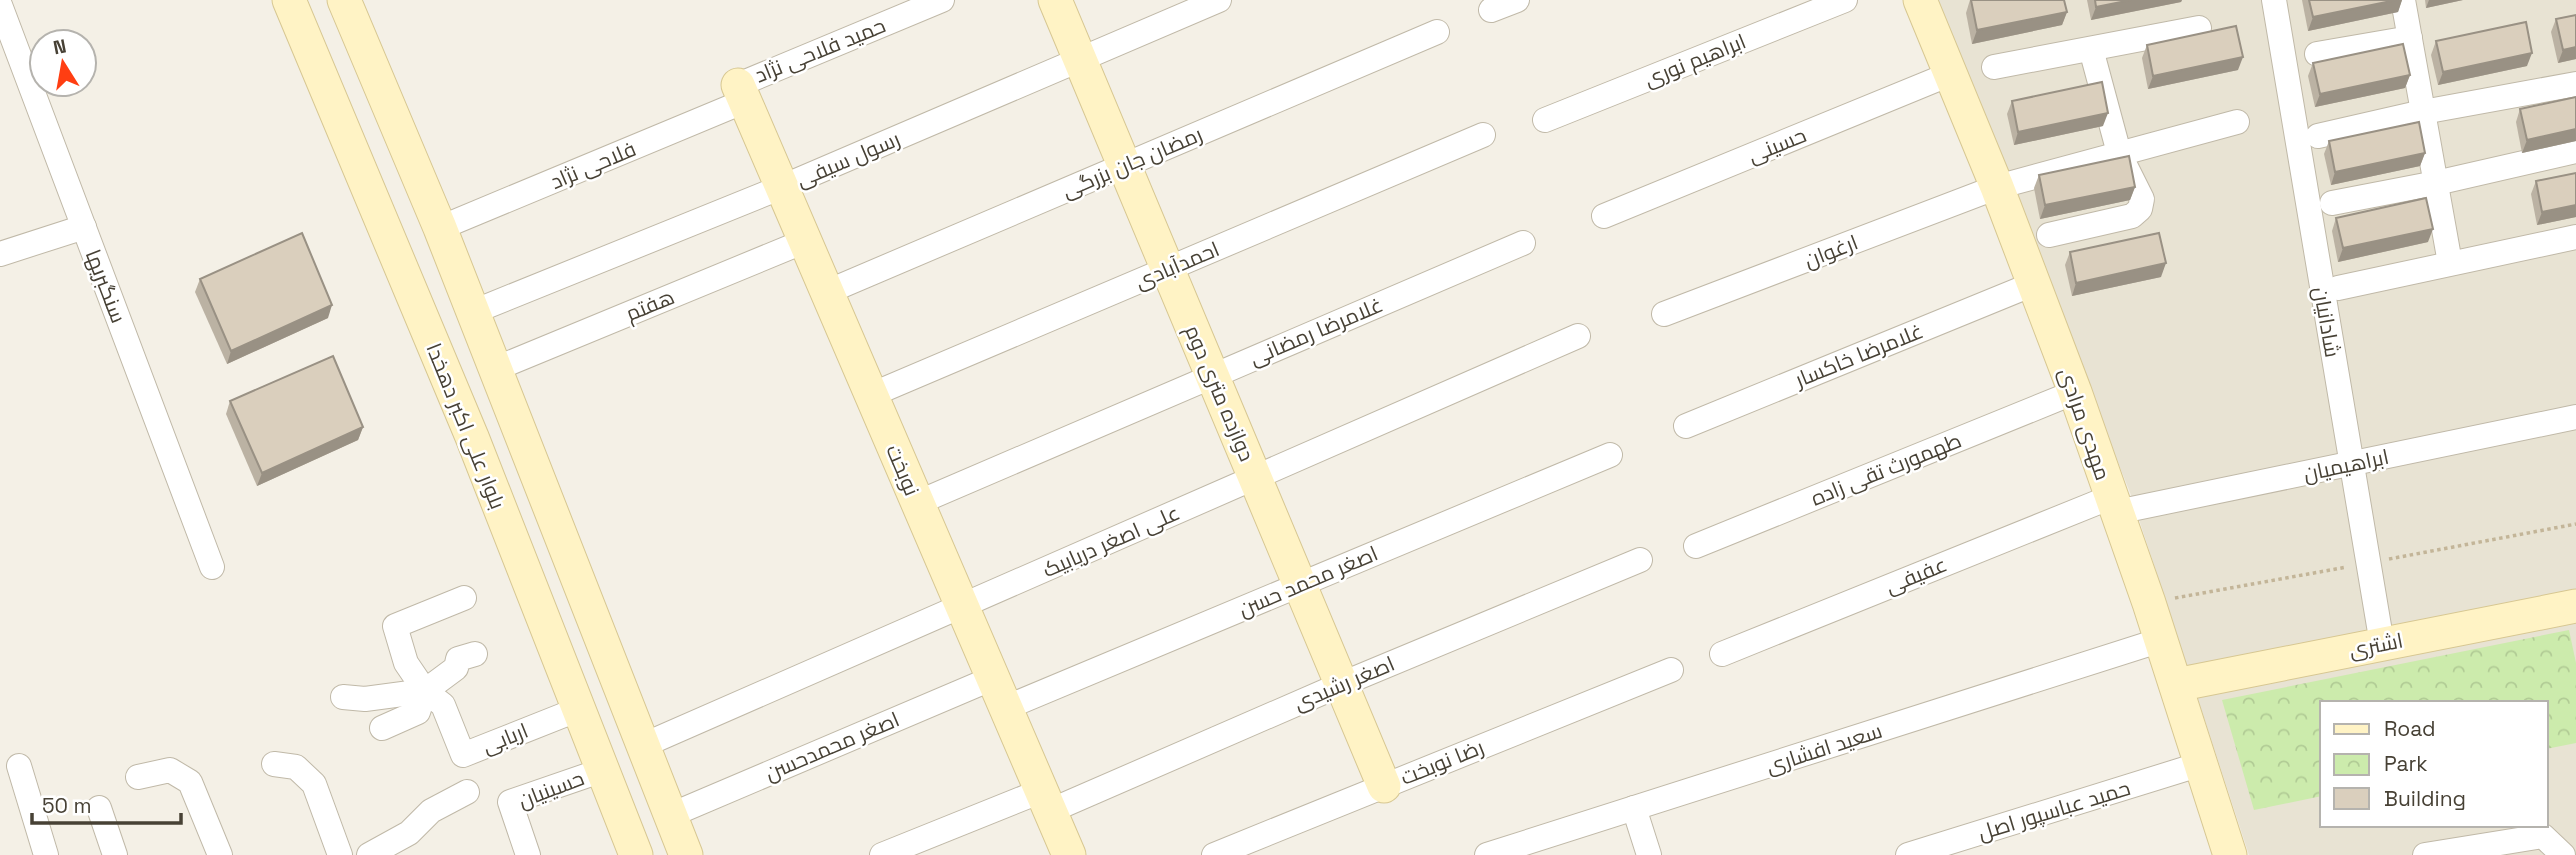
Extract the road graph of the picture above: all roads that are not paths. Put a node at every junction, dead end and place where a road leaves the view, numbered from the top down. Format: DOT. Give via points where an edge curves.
graph roads {
  1 [pos="289,0"];
  2 [pos="344,0"];
  3 [pos="942,0"];
  4 [pos="1055,0"];
  5 [pos="1219,0"];
  6 [pos="1517,0"];
  7 [pos="1845,0"];
  8 [pos="1920,0"];
  9 [pos="2274,0"];
  10 [pos="2403,0"];
  11 [pos="0,5"];
  12 [pos="1491,10"];
  13 [pos="2199,28"];
  14 [pos="1437,32"];
  15 [pos="2410,38"];
  16 [pos="2091,49"];
  17 [pos="2317,54"];
  18 [pos="1081,61"];
  19 [pos="1994,67"];
  20 [pos="1950,74"];
  21 [pos="2576,84"];
  22 [pos="741,93"];
  23 [pos="2423,113"];
  24 [pos="1545,120"];
  25 [pos="2237,122"];
  26 [pos="1483,135"];
  27 [pos="2318,136"];
  28 [pos="2576,151"];
  29 [pos="2119,153"];
  30 [pos="1125,166"];
  31 [pos="2435,183"];
  32 [pos="782,187"];
  33 [pos="1997,187"];
  34 [pos="2332,203"];
  35 [pos="1604,216"];
  36 [pos="84,228"];
  37 [pos="440,228"];
  38 [pos="2049,235"];
  39 [pos="2576,237"];
  40 [pos="805,241"];
  41 [pos="1522,243"];
  42 [pos="0,254"];
  43 [pos="2450,263"];
  44 [pos="1168,269"];
  45 [pos="2033,284"];
  46 [pos="2338,288"];
  47 [pos="827,292"];
  48 [pos="473,312"];
  49 [pos="1664,314"];
  50 [pos="1578,336"];
  51 [pos="495,369"];
  52 [pos="1213,376"];
  53 [pos="2075,391"];
  54 [pos="871,395"];
  55 [pos="2576,417"];
  56 [pos="516,420"];
  57 [pos="1686,426"];
  58 [pos="472,437"];
  59 [pos="1610,455"];
  60 [pos="2351,464"];
  61 [pos="1255,478"];
  62 [pos="542,486"];
  63 [pos="498,503"];
  64 [pos="917,503"];
  65 [pos="2114,504"];
  66 [pos="1696,546"];
  67 [pos="1640,560"];
  68 [pos="212,567"];
  69 [pos="1300,584"];
  70 [pos="464,598"];
  71 [pos="2576,606"];
  72 [pos="962,607"];
  73 [pos="2161,640"];
  74 [pos="2382,644"];
  75 [pos="475,654"];
  76 [pos="1722,654"];
  77 [pos="1671,670"];
  78 [pos="993,678"];
  79 [pos="1342,684"];
  80 [pos="2176,685"];
  81 [pos="425,691"];
  82 [pos="343,697"];
  83 [pos="1005,708"];
  84 [pos="579,709"];
  85 [pos="382,727"];
  86 [pos="644,745"];
  87 [pos="274,764"];
  88 [pos="2202,764"];
  89 [pos="19,766"];
  90 [pos="603,770"];
  91 [pos="138,777"];
  92 [pos="1384,786"];
  93 [pos="467,792"];
  94 [pos="1046,801"];
  95 [pos="99,808"];
  96 [pos="1634,808"];
  97 [pos="671,815"];
  98 [pos="401,847"];
  99 [pos="1067,854"];
  100 [pos="46,855"];
  101 [pos="115,855"];
  102 [pos="220,855"];
  103 [pos="340,855"];
  104 [pos="369,855"];
  105 [pos="528,855"];
  106 [pos="636,855"];
  107 [pos="686,855"];
  108 [pos="882,855"];
  109 [pos="1214,855"];
  110 [pos="1487,855"];
  111 [pos="1649,855"];
  112 [pos="1908,855"];
  113 [pos="2230,855"];
  114 [pos="2425,855"];
  115 [pos="2563,855"];
  1 -- 58 [label="street, بلوار علی اکبر دهخدا"];
  2 -- 37 [label="street"];
  3 -- 22 [label="street, حمید فلاحی نژاد"];
  4 -- 18 [label="street, دوازده متری دوم"];
  5 -- 18 [label="street, رسول سیفی"];
  6 -- 12 [label="street"];
  7 -- 24 [label="street, ابراهیم نوری"];
  8 -- 20 [label="street, مهدی مرادی"];
  9 -- 60 [label="street, شادانیان"];
  10 -- 15 [label="street"];
  11 -- 36 [label="street, سنگبریها"];
  13 -- 16 [label="street"];
  14 -- 30 [label="street, رمضان جان بزرگی"];
  15 -- 17 [label="street"];
  15 -- 23 [label="street"];
  16 -- 19 [label="street"];
  16 -- 29 [label="street"];
  18 -- 30 [label="street, دوازده متری دوم"];
  18 -- 32 [label="street, رسول سیفی"];
  20 -- 33 [label="street, مهدی مرادی"];
  20 -- 35 [label="street, حسینی"];
  21 -- 23 [label="street"];
  22 -- 32 [label="street, نوبخت"];
  22 -- 37 [label="street, فلاحی نژاد"];
  23 -- 27 [label="street"];
  23 -- 31 [label="street"];
  25 -- 29 [label="street, ارغوان"];
  26 -- 44 [label="street, احمدآبادی"];
  28 -- 31 [label="street"];
  29 -- 33 [label="street, ارغوان"];
  29 -- 38 [label="street" via="2142,200 2140,209 2132,216"];
  30 -- 44 [label="street, دوازده متری دوم"];
  30 -- 47 [label="street, رمضان جان بزرگی"];
  31 -- 34 [label="street"];
  31 -- 43 [label="street"];
  32 -- 40 [label="street, نوبخت"];
  32 -- 48 [label="street, رسول سیفی"];
  33 -- 45 [label="street, مهدی مرادی"];
  33 -- 49 [label="street, ارغوان"];
  36 -- 42 [label="street"];
  36 -- 68 [label="street, سنگبریها"];
  37 -- 48 [label="street"];
  39 -- 43 [label="street"];
  40 -- 47 [label="street, نوبخت"];
  40 -- 51 [label="street, هفتم"];
  41 -- 52 [label="street, غلامرضا رمضانی"];
  43 -- 46 [label="street"];
  44 -- 52 [label="street, دوازده متری دوم"];
  44 -- 54 [label="street, احمدآبادی"];
  45 -- 53 [label="street, مهدی مرادی"];
  45 -- 57 [label="street, غلامرضا خاکسار"];
  47 -- 54 [label="street, نوبخت"];
  48 -- 51 [label="street"];
  50 -- 61 [label="street, علی اصغر دریابیک"];
  51 -- 56 [label="street"];
  52 -- 61 [label="street, دوازده متری دوم"];
  52 -- 64 [label="street, غلامرضا رمضانی"];
  53 -- 65 [label="street, مهدی مرادی"];
  53 -- 66 [label="street, طهمورث تقی زاده"];
  54 -- 64 [label="street, نوبخت"];
  55 -- 60 [label="street, ابراهیمیان"];
  56 -- 58 [label="street" via="513,434 501,444 486,445"];
  56 -- 62 [label="street"];
  58 -- 63 [label="street, بلوار علی اکبر دهخدا"];
  59 -- 69 [label="street, اصغر محمد حسن"];
  60 -- 65 [label="street, ابراهیمیان"];
  60 -- 74 [label="street, شادانیان"];
  61 -- 69 [label="street, دوازده متری دوم"];
  61 -- 72 [label="street, علی اصغر دریابیک"];
  62 -- 63 [label="street" via="515,481 504,488"];
  62 -- 86 [label="street"];
  63 -- 84 [label="street, بلوار علی اکبر دهخدا"];
  64 -- 72 [label="street, نوبخت"];
  65 -- 73 [label="street, مهدی مرادی"];
  65 -- 76 [label="street, عفیفی"];
  67 -- 79 [label="street, اصغر رشیدی"];
  69 -- 79 [label="street, دوازده متری دوم"];
  69 -- 83 [label="street, اصغر محمد حسن"];
  70 -- 81 [label="street, اربابی" via="395,626 406,663"];
  71 -- 74 [label="street, اشتری"];
  72 -- 78 [label="street, نوبخت"];
  72 -- 86 [label="street, علی اصغر دریابیک"];
  73 -- 80 [label="street, مهدی مرادی"];
  73 -- 96 [label="street, سعید افشاری"];
  74 -- 80 [label="street, اشتری"];
  75 -- 81 [label="street" via="457,659 456,668"];
  77 -- 92 [label="street, رضا نوبخت"];
  78 -- 83 [label="street, نوبخت"];
  78 -- 97 [label="street, اصغر محمدحسن"];
  79 -- 92 [label="street, دوازده متری دوم"];
  79 -- 94 [label="street, اصغر رشیدی"];
  80 -- 88 [label="street, مهدی مرادی"];
  81 -- 82 [label="street" via="365,699"];
  81 -- 84 [label="street, اربابی" via="443,705 463,755"];
  81 -- 85 [label="street" via="418,712"];
  83 -- 94 [label="street, نوبخت"];
  84 -- 90 [label="street, بلوار علی اکبر دهخدا"];
  86 -- 97 [label="street"];
  87 -- 103 [label="street" via="296,767 314,784"];
  88 -- 112 [label="street, حمید عباسپور اصل"];
  88 -- 113 [label="street, مهدی مرادی"];
  89 -- 100 [label="street"];
  90 -- 105 [label="street, حسینیان" via="510,802"];
  90 -- 106 [label="street, بلوار علی اکبر دهخدا"];
  91 -- 102 [label="street" via="170,770 190,782"];
  92 -- 109 [label="street, رضا نوبخت"];
  93 -- 98 [label="street" via="431,811"];
  94 -- 99 [label="street, نوبخت"];
  94 -- 108 [label="street, اصغر رشیدی"];
  95 -- 101 [label="street"];
  96 -- 110 [label="street, سعید افشاری"];
  96 -- 111 [label="street"];
  97 -- 107 [label="street"];
  98 -- 104 [label="street"];
  114 -- 115 [label="street" via="2543,836"];
}
